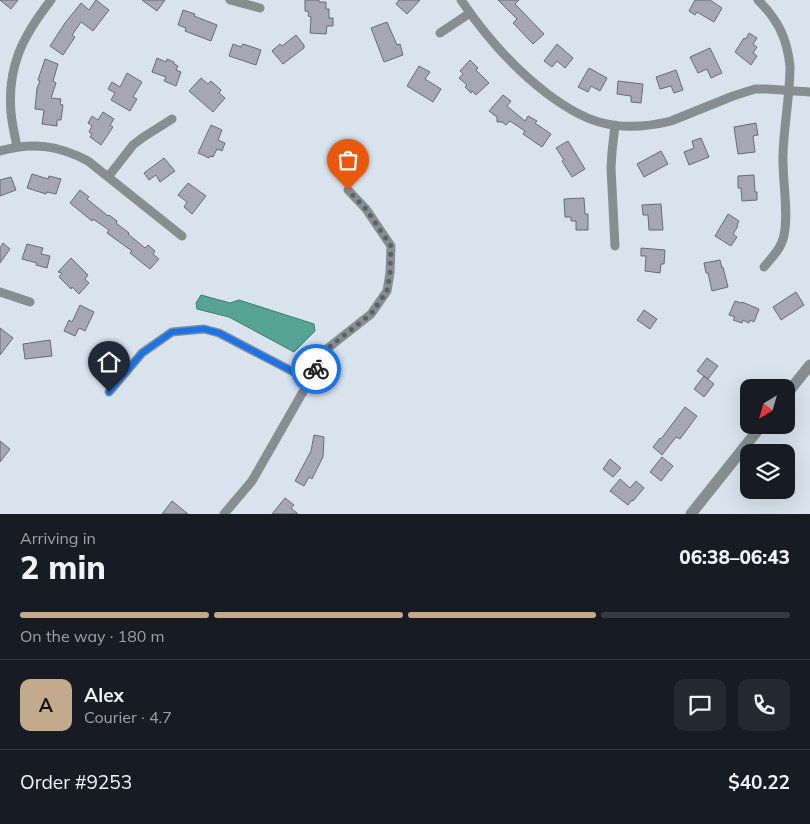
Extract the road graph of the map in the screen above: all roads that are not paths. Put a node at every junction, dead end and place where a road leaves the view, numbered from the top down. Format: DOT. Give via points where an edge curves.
graph roads {
  1 [pos="51,0"];
  2 [pos="230,0"];
  3 [pos="461,0"];
  4 [pos="758,0"];
  5 [pos="260,8"];
  6 [pos="470,13"];
  7 [pos="440,33"];
  8 [pos="789,90"];
  9 [pos="810,92"];
  10 [pos="172,119"];
  11 [pos="615,125"];
  12 [pos="16,147"];
  13 [pos="0,151"];
  14 [pos="108,177"];
  15 [pos="348,190"];
  16 [pos="182,236"];
  17 [pos="615,246"];
  18 [pos="764,267"];
  19 [pos="0,292"];
  20 [pos="30,302"];
  21 [pos="810,365"];
  22 [pos="309,380"];
  23 [pos="795,384"];
  24 [pos="109,392"];
  25 [pos="755,434"];
  26 [pos="224,514"];
  27 [pos="691,514"];
  1 -- 12 [label="street" via="29,30 15,64 10,100"];
  2 -- 5 [label="street"];
  3 -- 6 [label="street"];
  4 -- 8 [label="street" via="776,21 786,42"];
  6 -- 7 [label="street"];
  6 -- 11 [label="street" via="502,54 538,87 570,110 598,122"];
  8 -- 9 [label="street"];
  8 -- 11 [label="street" via="756,89 671,121 645,126"];
  8 -- 18 [label="street" via="783,153 786,226 779,249"];
  10 -- 14 [label="street" via="134,145"];
  11 -- 17 [label="street" via="612,152"];
  12 -- 13 [label="street"];
  12 -- 14 [label="street" via="35,145 62,150 88,161"];
  14 -- 16 [label="street"];
  15 -- 22 [label="street" via="366,209 391,246 387,291 371,314 328,348"];
  19 -- 20 [label="street"];
  21 -- 23 [label="street"];
  22 -- 24 [label="street" via="219,333 204,329 172,332 142,353"];
  22 -- 26 [label="street" via="252,482"];
  25 -- 27 [label="street"];
}
